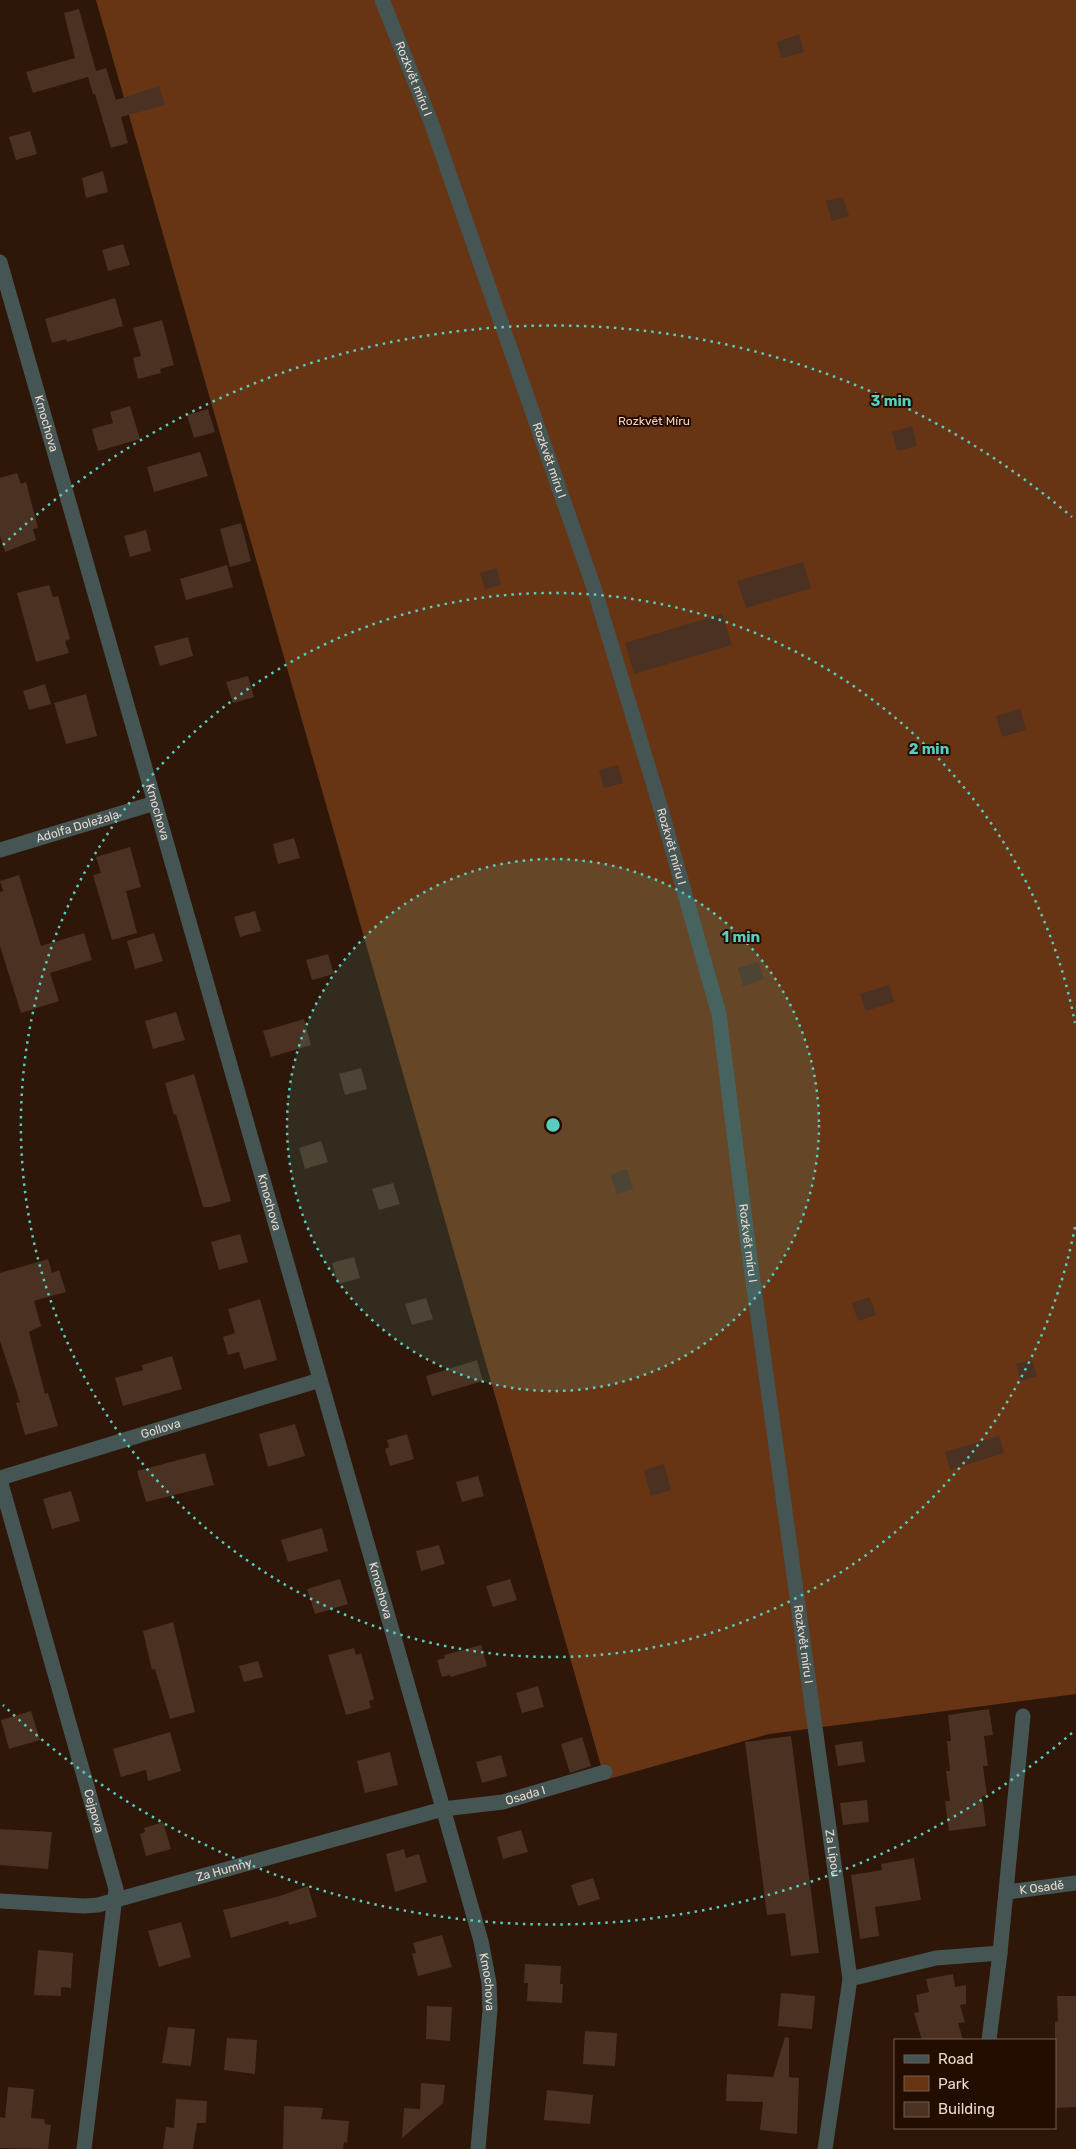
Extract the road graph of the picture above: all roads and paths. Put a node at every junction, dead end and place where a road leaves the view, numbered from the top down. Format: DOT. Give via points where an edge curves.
graph roads {
  1 [pos="382,0"];
  2 [pos="0,262"];
  3 [pos="155,802"];
  4 [pos="0,850"];
  5 [pos="320,1380"];
  6 [pos="0,1479"];
  7 [pos="1023,1716"];
  8 [pos="814,1729"];
  9 [pos="605,1772"];
  10 [pos="444,1809"];
  11 [pos="1076,1883"];
  12 [pos="1007,1892"];
  13 [pos="116,1899"];
  14 [pos="0,1900"];
  15 [pos="1000,1953"];
  16 [pos="850,1979"];
  17 [pos="989,2039"];
  18 [pos="84,2149"];
  19 [pos="478,2149"];
  20 [pos="825,2149"];
  1 -- 8 [label="street, Rozkvět míru I" via="431,122 594,588 719,1014"];
  2 -- 3 [label="street, Kmochova"];
  3 -- 4 [label="street, Adolfa Doležala"];
  3 -- 5 [label="street, Kmochova"];
  5 -- 6 [label="street, Gollova"];
  5 -- 10 [label="street, Kmochova"];
  6 -- 13 [label="street, Cejpova" via="114,1879"];
  7 -- 12 [label="street"];
  8 -- 16 [label="street, Za Lípou"];
  9 -- 10 [label="street, Osada I" via="503,1802"];
  10 -- 13 [label="street, Za Humny"];
  10 -- 19 [label="street, Kmochova" via="481,1941 489,1983 490,2010"];
  11 -- 12 [label="street, K Osadě"];
  12 -- 15 [label="street"];
  13 -- 14 [label="street, Za Humny" via="84,1906"];
  13 -- 18 [label="street, Cejpova"];
  15 -- 16 [label="street" via="936,1958"];
  15 -- 17 [label="street"];
  16 -- 20 [label="street, Za Lípou"];
}
